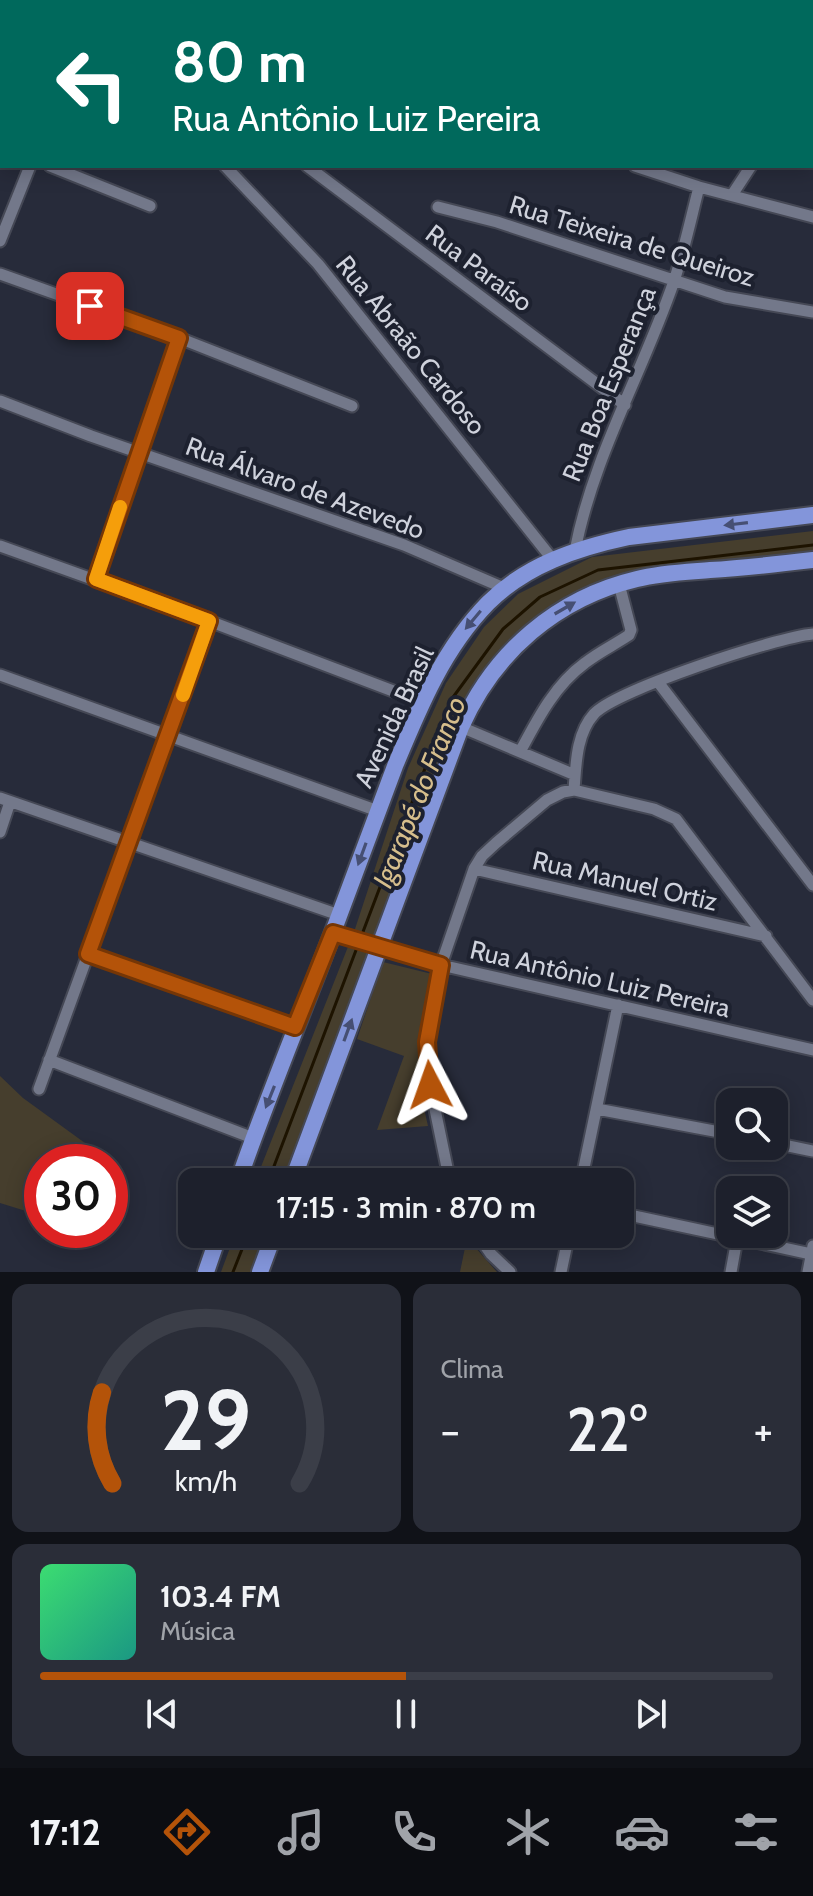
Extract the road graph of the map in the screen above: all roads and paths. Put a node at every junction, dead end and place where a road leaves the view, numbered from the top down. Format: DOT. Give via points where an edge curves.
graph roads {
  1 [pos="29,168"];
  2 [pos="55,168"];
  3 [pos="230,168"];
  4 [pos="310,168"];
  5 [pos="650,168"];
  6 [pos="750,168"];
  7 [pos="699,187"];
  8 [pos="732,195"];
  9 [pos="150,206"];
  10 [pos="438,207"];
  11 [pos="813,217"];
  12 [pos="0,241"];
  13 [pos="0,274"];
  14 [pos="674,281"];
  15 [pos="813,312"];
  16 [pos="179,338"];
  17 [pos="0,401"];
  18 [pos="625,405"];
  19 [pos="352,406"];
  20 [pos="139,452"];
  21 [pos="813,515"];
  22 [pos="0,546"];
  23 [pos="575,551"];
  24 [pos="553,560"];
  25 [pos="813,560"];
  26 [pos="96,579"];
  27 [pos="619,584"];
  28 [pos="504,588"];
  29 [pos="209,621"];
  30 [pos="813,634"];
  31 [pos="0,675"];
  32 [pos="658,682"];
  33 [pos="422,702"];
  34 [pos="461,727"];
  35 [pos="168,735"];
  36 [pos="521,750"];
  37 [pos="575,775"];
  38 [pos="574,790"];
  39 [pos="5,800"];
  40 [pos="378,811"];
  41 [pos="0,832"];
  42 [pos="129,843"];
  43 [pos="474,869"];
  44 [pos="813,885"];
  45 [pos="339,915"];
  46 [pos="338,934"];
  47 [pos="766,936"];
  48 [pos="375,947"];
  49 [pos="88,954"];
  50 [pos="441,965"];
  51 [pos="813,1000"];
  52 [pos="618,1005"];
  53 [pos="295,1027"];
  54 [pos="813,1050"];
  55 [pos="49,1060"];
  56 [pos="39,1089"];
  57 [pos="597,1109"];
  58 [pos="716,1131"];
  59 [pos="253,1138"];
  60 [pos="788,1146"];
  61 [pos="813,1151"];
  62 [pos="243,1168"];
  63 [pos="297,1168"];
  64 [pos="447,1168"];
  65 [pos="584,1168"];
  66 [pos="634,1216"];
  67 [pos="716,1234"];
  68 [pos="788,1246"];
  69 [pos="214,1248"];
  70 [pos="269,1248"];
  71 [pos="487,1248"];
  72 [pos="566,1248"];
  73 [pos="735,1248"];
  74 [pos="812,1250"];
  75 [pos="810,1270"];
  76 [pos="206,1272"];
  77 [pos="260,1272"];
  78 [pos="510,1272"];
  79 [pos="561,1272"];
  80 [pos="731,1272"];
  1 -- 12 [label="street"];
  2 -- 9 [label="street"];
  3 -- 24 [label="street, Rua Abraão Cardoso" via="318,264"];
  4 -- 18 [label="street, Rua Paraíso"];
  5 -- 7 [label="street"];
  6 -- 8 [label="street"];
  7 -- 8 [label="street"];
  7 -- 14 [label="street, Rua Boa Esperança"];
  8 -- 11 [label="street"];
  10 -- 14 [label="street, Rua Teixeira de Queiroz"];
  13 -- 16 [label="street"];
  14 -- 15 [label="street, Rua Teixeira de Queiroz" via="725,297"];
  14 -- 18 [label="street, Rua Boa Esperança"];
  16 -- 19 [label="street"];
  16 -- 20 [label="street"];
  17 -- 20 [label="street, Rua Álvaro de Azevedo"];
  18 -- 23 [label="street, Rua Boa Esperança" via="582,515"];
  20 -- 26 [label="street"];
  20 -- 28 [label="street, Rua Álvaro de Azevedo" via="404,545"];
  21 -- 23 [label="highway, Avenida Brasil, one-way" via="629,537"];
  22 -- 26 [label="street"];
  23 -- 24 [label="highway, Avenida Brasil"];
  24 -- 28 [label="highway, Avenida Brasil"];
  25 -- 27 [label="highway" via="662,574"];
  26 -- 29 [label="street"];
  34 -- 27 [label="highway, one-way" via="481,687 522,639 574,603"];
  27 -- 36 [label="street" via="629,635 582,664 561,685"];
  28 -- 33 [label="highway, Avenida Brasil, one-way" via="450,650"];
  29 -- 33 [label="street"];
  29 -- 35 [label="street"];
  30 -- 32 [label="street"];
  31 -- 35 [label="street"];
  32 -- 37 [label="street" via="594,714 580,737"];
  32 -- 44 [label="street"];
  33 -- 40 [label="highway, Avenida Brasil"];
  34 -- 36 [label="street"];
  34 -- 48 [label="highway"];
  35 -- 40 [label="street"];
  35 -- 42 [label="street"];
  36 -- 37 [label="street"];
  37 -- 38 [label="street"];
  38 -- 43 [label="street" via="539,807 489,849"];
  38 -- 47 [label="street" via="676,819"];
  39 -- 41 [label="street"];
  39 -- 42 [label="street"];
  40 -- 45 [label="highway, Avenida Brasil, one-way"];
  42 -- 45 [label="street"];
  42 -- 49 [label="street"];
  43 -- 47 [label="street, Rua Manuel Ortiz"];
  43 -- 50 [label="street"];
  45 -- 46 [label="highway, Avenida Brasil"];
  46 -- 48 [label="street, Rua Antônio Luiz Pereira"];
  46 -- 53 [label="highway, Avenida Brasil"];
  47 -- 51 [label="street"];
  48 -- 50 [label="street, Rua Antônio Luiz Pereira"];
  63 -- 48 [label="highway, one-way"];
  49 -- 53 [label="street"];
  49 -- 55 [label="street"];
  50 -- 52 [label="street, Rua Antônio Luiz Pereira"];
  50 -- 64 [label="street" via="427,1042"];
  52 -- 54 [label="street, Rua Antônio Luiz Pereira"];
  52 -- 57 [label="street"];
  53 -- 59 [label="highway, Avenida Brasil, one-way"];
  55 -- 56 [label="street"];
  55 -- 59 [label="street"];
  57 -- 58 [label="street"];
  57 -- 65 [label="street"];
  59 -- 62 [label="highway, Avenida Brasil"];
  60 -- 61 [label="street"];
  66 -- 67 [label="street"];
  68 -- 74 [label="street"];
  69 -- 76 [label="highway"];
  70 -- 77 [label="highway"];
  71 -- 78 [label="street"];
  72 -- 79 [label="street"];
  73 -- 80 [label="street"];
  74 -- 75 [label="street"];
}
